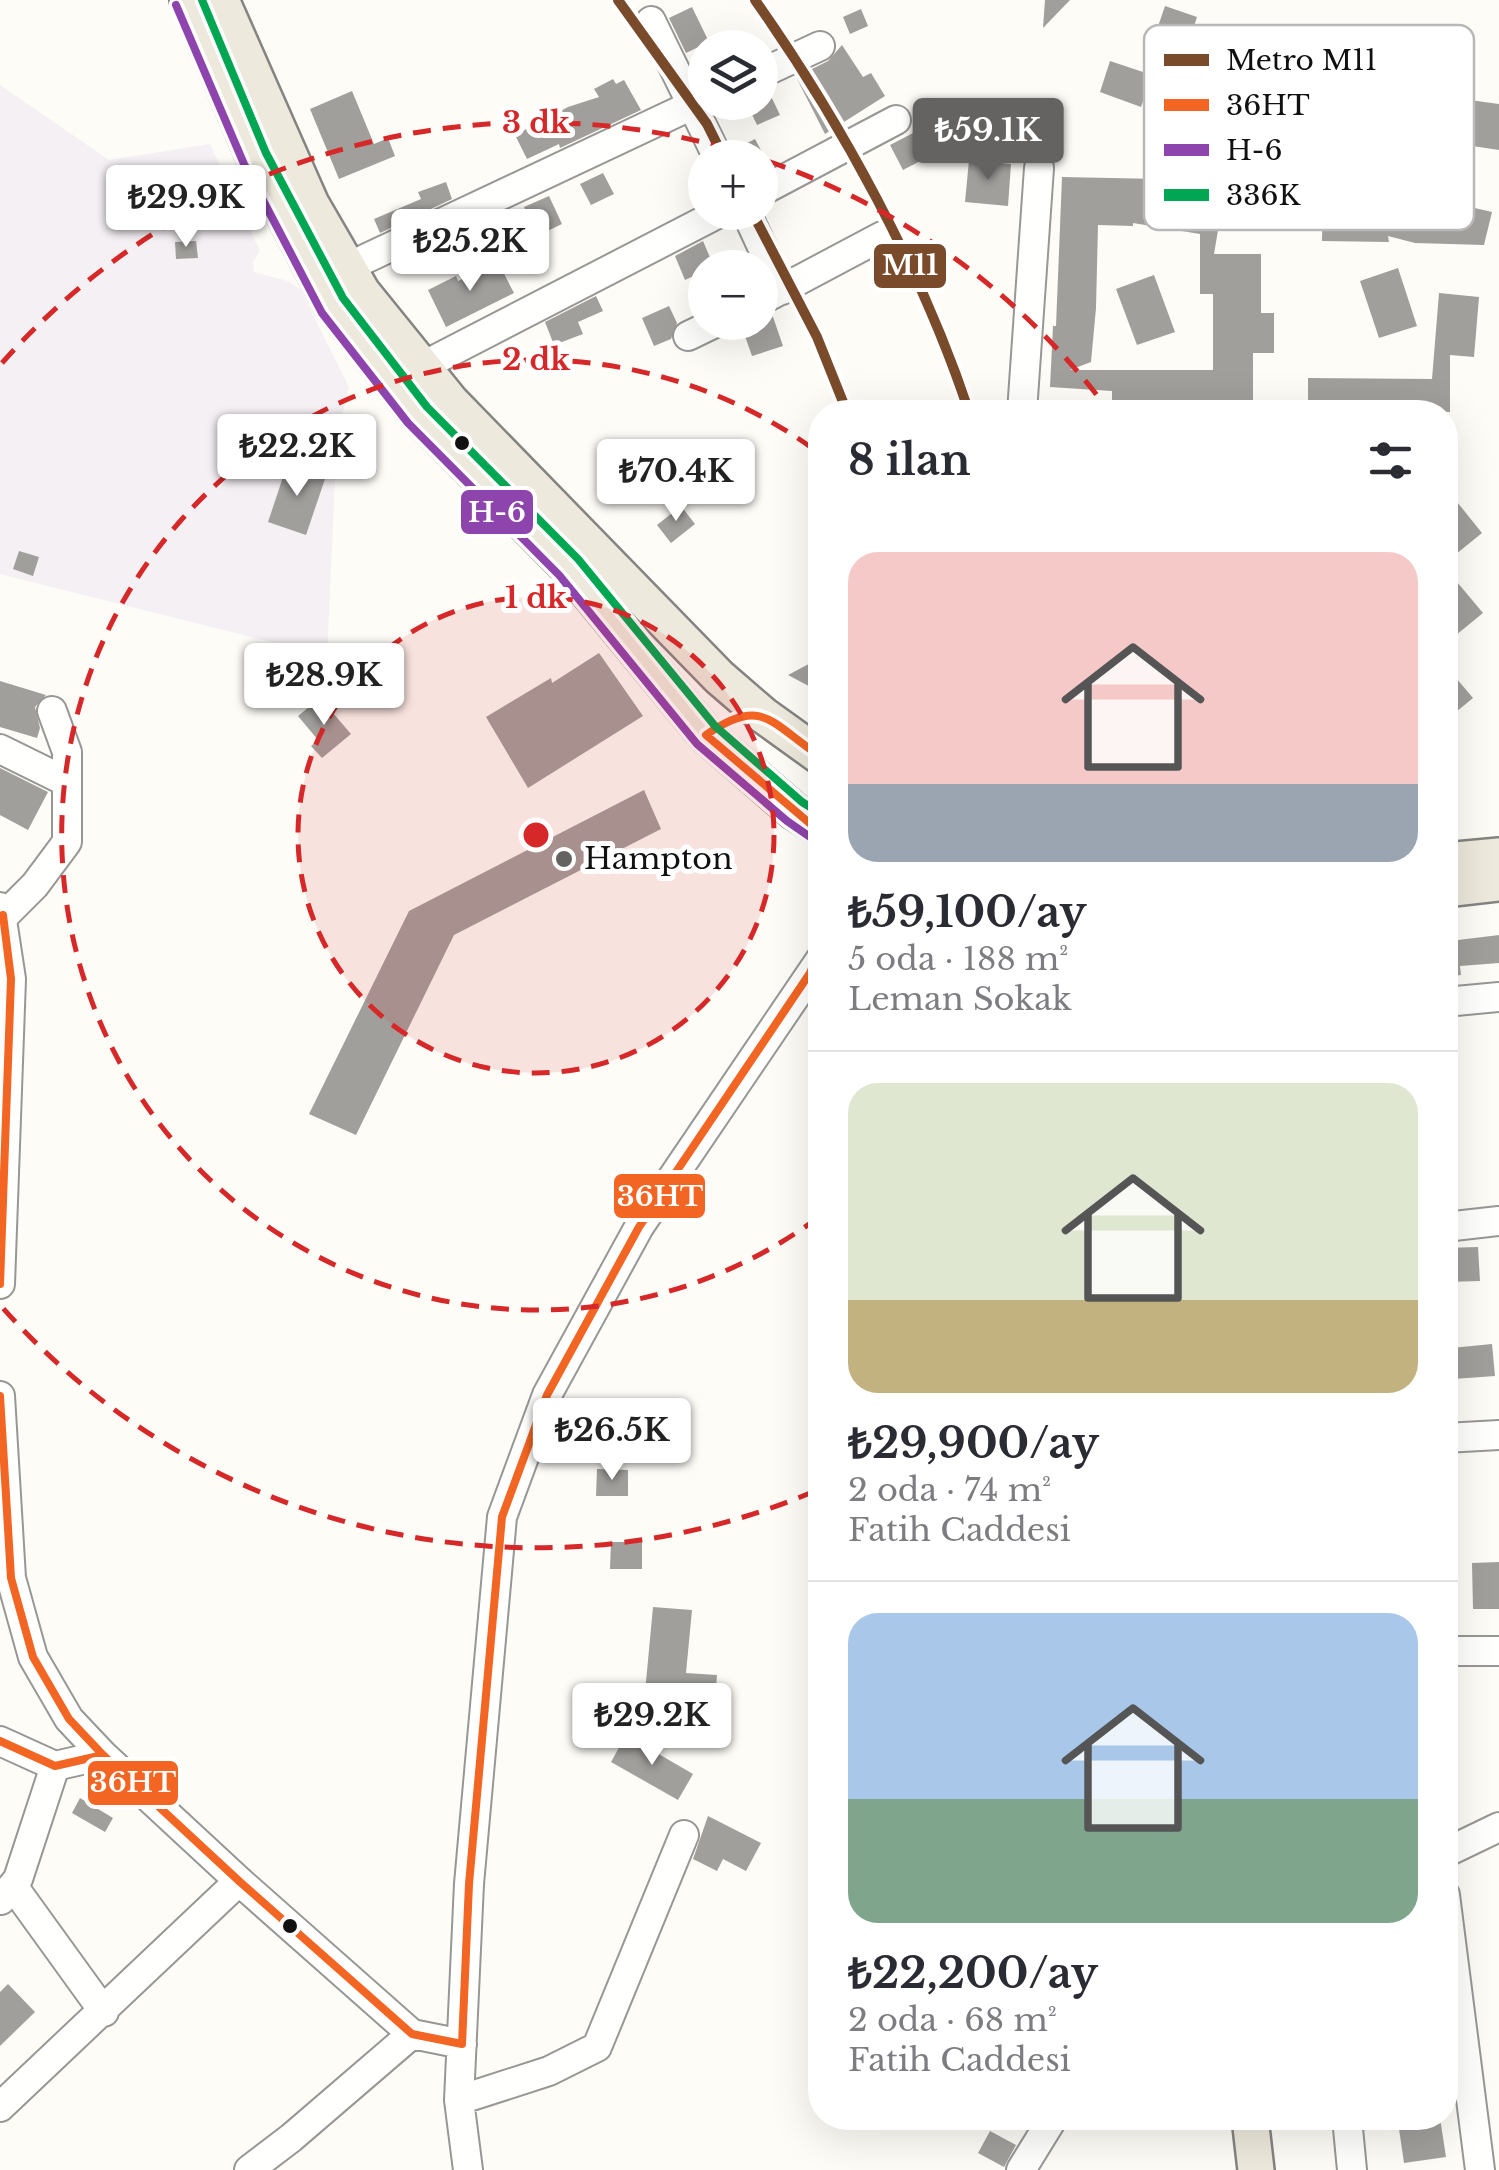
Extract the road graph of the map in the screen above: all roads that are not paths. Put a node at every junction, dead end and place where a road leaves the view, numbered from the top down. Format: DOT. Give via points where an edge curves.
graph roads {
  1 [pos="188,0"];
  2 [pos="221,0"];
  3 [pos="651,21"];
  4 [pos="820,46"];
  5 [pos="778,66"];
  6 [pos="688,86"];
  7 [pos="688,108"];
  8 [pos="896,120"];
  9 [pos="1039,168"];
  10 [pos="778,182"];
  11 [pos="688,229"];
  12 [pos="882,236"];
  13 [pos="348,266"];
  14 [pos="778,292"];
  15 [pos="421,367"];
  16 [pos="1023,400"];
  17 [pos="52,712"];
  18 [pos="762,715"];
  19 [pos="706,734"];
  20 [pos="808,748"];
  21 [pos="0,749"];
  22 [pos="67,782"];
  23 [pos="808,821"];
  24 [pos="1499,856"];
  25 [pos="1458,860"];
  26 [pos="1499,883"];
  27 [pos="1458,888"];
  28 [pos="1,914"];
  29 [pos="808,973"];
  30 [pos="1499,998"];
  31 [pos="1458,1001"];
  32 [pos="1499,1222"];
  33 [pos="1458,1226"];
  34 [pos="0,1284"];
  35 [pos="0,1396"];
  36 [pos="1499,1434"];
  37 [pos="1458,1437"];
  38 [pos="1458,1651"];
  39 [pos="1499,1651"];
  40 [pos="0,1741"];
  41 [pos="102,1754"];
  42 [pos="55,1766"];
  43 [pos="1499,1827"];
  44 [pos="684,1835"];
  45 [pos="1458,1848"];
  46 [pos="239,1881"];
  47 [pos="6,1893"];
  48 [pos="1458,1997"];
  49 [pos="104,2012"];
  50 [pos="412,2034"];
  51 [pos="462,2044"];
  52 [pos="459,2100"];
  53 [pos="0,2107"];
  54 [pos="1046,2130"];
  55 [pos="1251,2130"];
  56 [pos="1275,2130"];
  57 [pos="1348,2130"];
  58 [pos="248,2170"];
  59 [pos="468,2170"];
  60 [pos="1021,2170"];
  61 [pos="1256,2170"];
  62 [pos="1280,2170"];
  63 [pos="1352,2170"];
  64 [pos="1480,2170"];
  1 -- 19 [label="main road" via="255,158 332,305 418,415 568,567"];
  2 -- 13 [label="main road" via="311,204"];
  3 -- 6 [label="street"];
  4 -- 5 [label="street"];
  7 -- 13 [label="street"];
  8 -- 10 [label="street"];
  9 -- 16 [label="street"];
  11 -- 15 [label="street"];
  12 -- 14 [label="street"];
  13 -- 15 [label="main road"];
  15 -- 18 [label="main road"];
  17 -- 22 [label="street" via="67,752"];
  18 -- 19 [label="main road" via="746,711"];
  18 -- 20 [label="main road"];
  19 -- 23 [label="main road"];
  21 -- 22 [label="street"];
  22 -- 28 [label="street" via="67,842"];
  24 -- 25 [label="main road"];
  26 -- 27 [label="main road"];
  28 -- 34 [label="street" via="11,978"];
  29 -- 51 [label="street" via="639,1226 547,1395 502,1518 469,1884"];
  30 -- 31 [label="street"];
  32 -- 33 [label="street"];
  35 -- 41 [label="street" via="11,1578 33,1657 69,1719"];
  36 -- 37 [label="street"];
  38 -- 39 [label="street"];
  40 -- 42 [label="street"];
  41 -- 42 [label="street"];
  41 -- 46 [label="street"];
  42 -- 47 [label="street" via="18,1878"];
  43 -- 45 [label="street"];
  44 -- 52 [label="street" via="597,2047"];
  46 -- 49 [label="street"];
  46 -- 50 [label="street"];
  47 -- 49 [label="street"];
  48 -- 64 [label="street"];
  49 -- 53 [label="street"];
  50 -- 51 [label="street"];
  50 -- 58 [label="street"];
  51 -- 52 [label="street"];
  52 -- 59 [label="street"];
  54 -- 60 [label="street"];
  55 -- 61 [label="main road"];
  56 -- 62 [label="main road"];
  57 -- 63 [label="street"];
}
